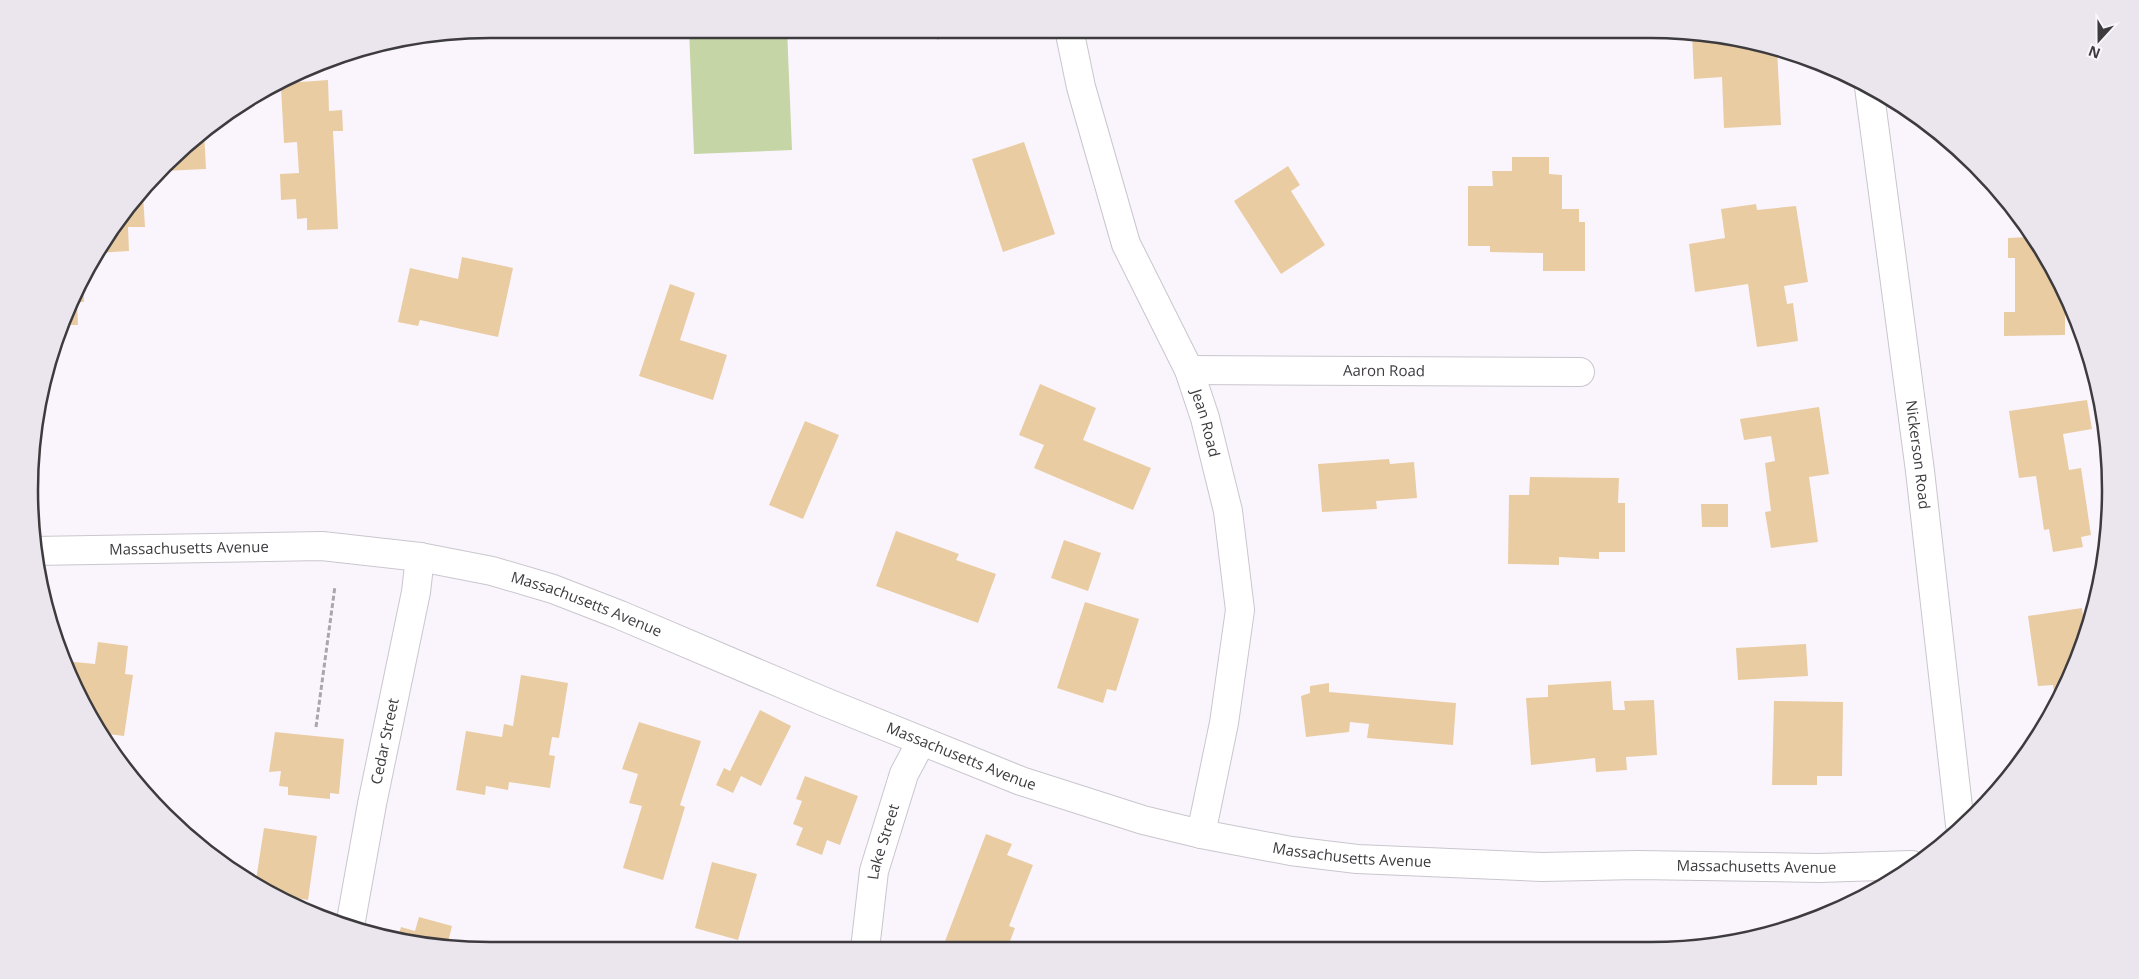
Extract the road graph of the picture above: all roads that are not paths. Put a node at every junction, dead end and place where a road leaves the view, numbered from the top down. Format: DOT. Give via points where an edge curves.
graph roads {
  1 [pos="1072,38"];
  2 [pos="1870,95"];
  3 [pos="1188,370"];
  4 [pos="1580,372"];
  5 [pos="41,551"];
  6 [pos="420,557"];
  7 [pos="921,742"];
  8 [pos="1959,818"];
  9 [pos="1201,834"];
  10 [pos="1899,866"];
  11 [pos="351,920"];
  12 [pos="866,942"];
  1 -- 3 [label="street, Jean Road" via="1081,87 1126,244"];
  2 -- 8 [label="street, Nickerson Road" via="1918,461"];
  3 -- 4 [label="street, Aaron Road"];
  3 -- 9 [label="street, Jean Road" via="1205,418 1228,511 1240,610 1224,723"];
  5 -- 6 [label="street, Massachusetts Avenue" via="322,546"];
  6 -- 7 [label="street, Massachusetts Avenue" via="492,571 554,590"];
  6 -- 11 [label="street, Cedar Street" via="416,592"];
  7 -- 9 [label="street, Massachusetts Avenue" via="1021,781 1143,820"];
  7 -- 12 [label="street, Lake Street" via="904,774 874,871"];
  9 -- 10 [label="street, Massachusetts Avenue" via="1291,851 1357,859 1542,866"];
}
